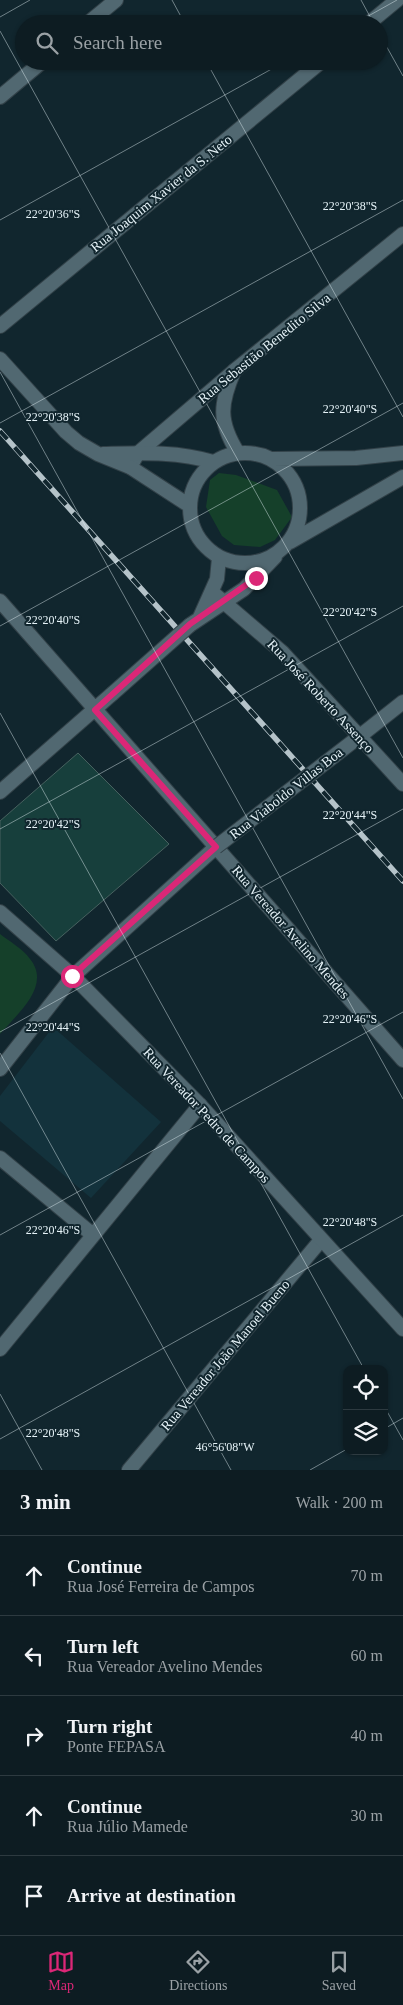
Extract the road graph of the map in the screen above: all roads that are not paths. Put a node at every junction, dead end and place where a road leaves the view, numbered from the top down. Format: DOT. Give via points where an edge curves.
graph roads {
  1 [pos="116,0"];
  2 [pos="396,0"];
  3 [pos="98,15"];
  4 [pos="378,15"];
  5 [pos="32,70"];
  6 [pos="311,70"];
  7 [pos="0,97"];
  8 [pos="403,234"];
  9 [pos="0,326"];
  10 [pos="0,359"];
  11 [pos="234,371"];
  12 [pos="238,452"];
  13 [pos="138,453"];
  14 [pos="403,453"];
  15 [pos="98,454"];
  16 [pos="273,459"];
  17 [pos="214,462"];
  18 [pos="130,467"];
  19 [pos="403,477"];
  20 [pos="190,506"];
  21 [pos="290,542"];
  22 [pos="277,554"];
  23 [pos="219,558"];
  24 [pos="212,592"];
  25 [pos="0,602"];
  26 [pos="225,602"];
  27 [pos="195,621"];
  28 [pos="403,702"];
  29 [pos="95,710"];
  30 [pos="360,736"];
  31 [pos="403,784"];
  32 [pos="0,792"];
  33 [pos="216,847"];
  34 [pos="0,912"];
  35 [pos="72,976"];
  36 [pos="403,1060"];
  37 [pos="0,1069"];
  38 [pos="200,1105"];
  39 [pos="0,1158"];
  40 [pos="93,1236"];
  41 [pos="322,1240"];
  42 [pos="403,1329"];
  43 [pos="0,1349"];
  44 [pos="129,1470"];
  1 -- 3 [label="main road"];
  2 -- 4 [label="main road"];
  5 -- 7 [label="main road"];
  6 -- 9 [label="main road, Rua Joaquim Xavier da S. Neto"];
  8 -- 11 [label="main road, Rua Sebastião Benedito Silva"];
  10 -- 15 [label="main road" via="66,432"];
  11 -- 12 [label="main road" via="222,406 224,425"];
  11 -- 13 [label="main road, Rua Sebastião Benedito Silva"];
  12 -- 16 [label="main road"];
  12 -- 17 [label="main road"];
  13 -- 15 [label="main road"];
  13 -- 17 [label="main road" via="181,454"];
  13 -- 18 [label="main road, Rua Sebastião Benedito Silva"];
  14 -- 16 [label="main road" via="356,458"];
  15 -- 18 [label="main road"];
  16 -- 21 [label="main road" via="291,474 300,496 300,520"];
  17 -- 20 [label="main road" via="201,474 193,489"];
  18 -- 20 [label="main road"];
  19 -- 21 [label="main road"];
  20 -- 23 [label="main road" via="195,534"];
  21 -- 22 [label="main road"];
  22 -- 23 [label="main road" via="258,562 245,563"];
  22 -- 26 [label="main road" via="256,578"];
  23 -- 24 [label="main road" via="220,566"];
  24 -- 26 [label="main road, Rua José Roberto Assenço"];
  24 -- 27 [label="main road"];
  25 -- 29 [label="main road, Rua Vereador Avelino Mendes"];
  26 -- 27 [label="main road"];
  26 -- 30 [label="main road, Rua José Roberto Assenço" via="282,652"];
  27 -- 29 [label="main road, bridge"];
  28 -- 30 [label="main road, Rua Viaboldo Villas Boa"];
  29 -- 32 [label="main road"];
  29 -- 33 [label="main road, Rua Vereador Avelino Mendes"];
  30 -- 31 [label="main road, Rua José Roberto Assenço"];
  30 -- 33 [label="main road, Rua Viaboldo Villas Boa, bridge"];
  33 -- 35 [label="main road, Rua Viaboldo Villas Boa"];
  33 -- 36 [label="main road, Rua Vereador Avelino Mendes"];
  34 -- 35 [label="main road, Rua Vereador Pedro de Campos"];
  35 -- 37 [label="main road, Rua Viaboldo Villas Boa"];
  35 -- 38 [label="main road, Rua Vereador Pedro de Campos"];
  38 -- 40 [label="main road"];
  38 -- 41 [label="main road, Rua Vereador Pedro de Campos"];
  39 -- 40 [label="main road"];
  40 -- 43 [label="main road"];
  41 -- 42 [label="main road, Rua Vereador Pedro de Campos"];
  41 -- 44 [label="main road, Rua Vereador João Manoel Bueno"];
}
